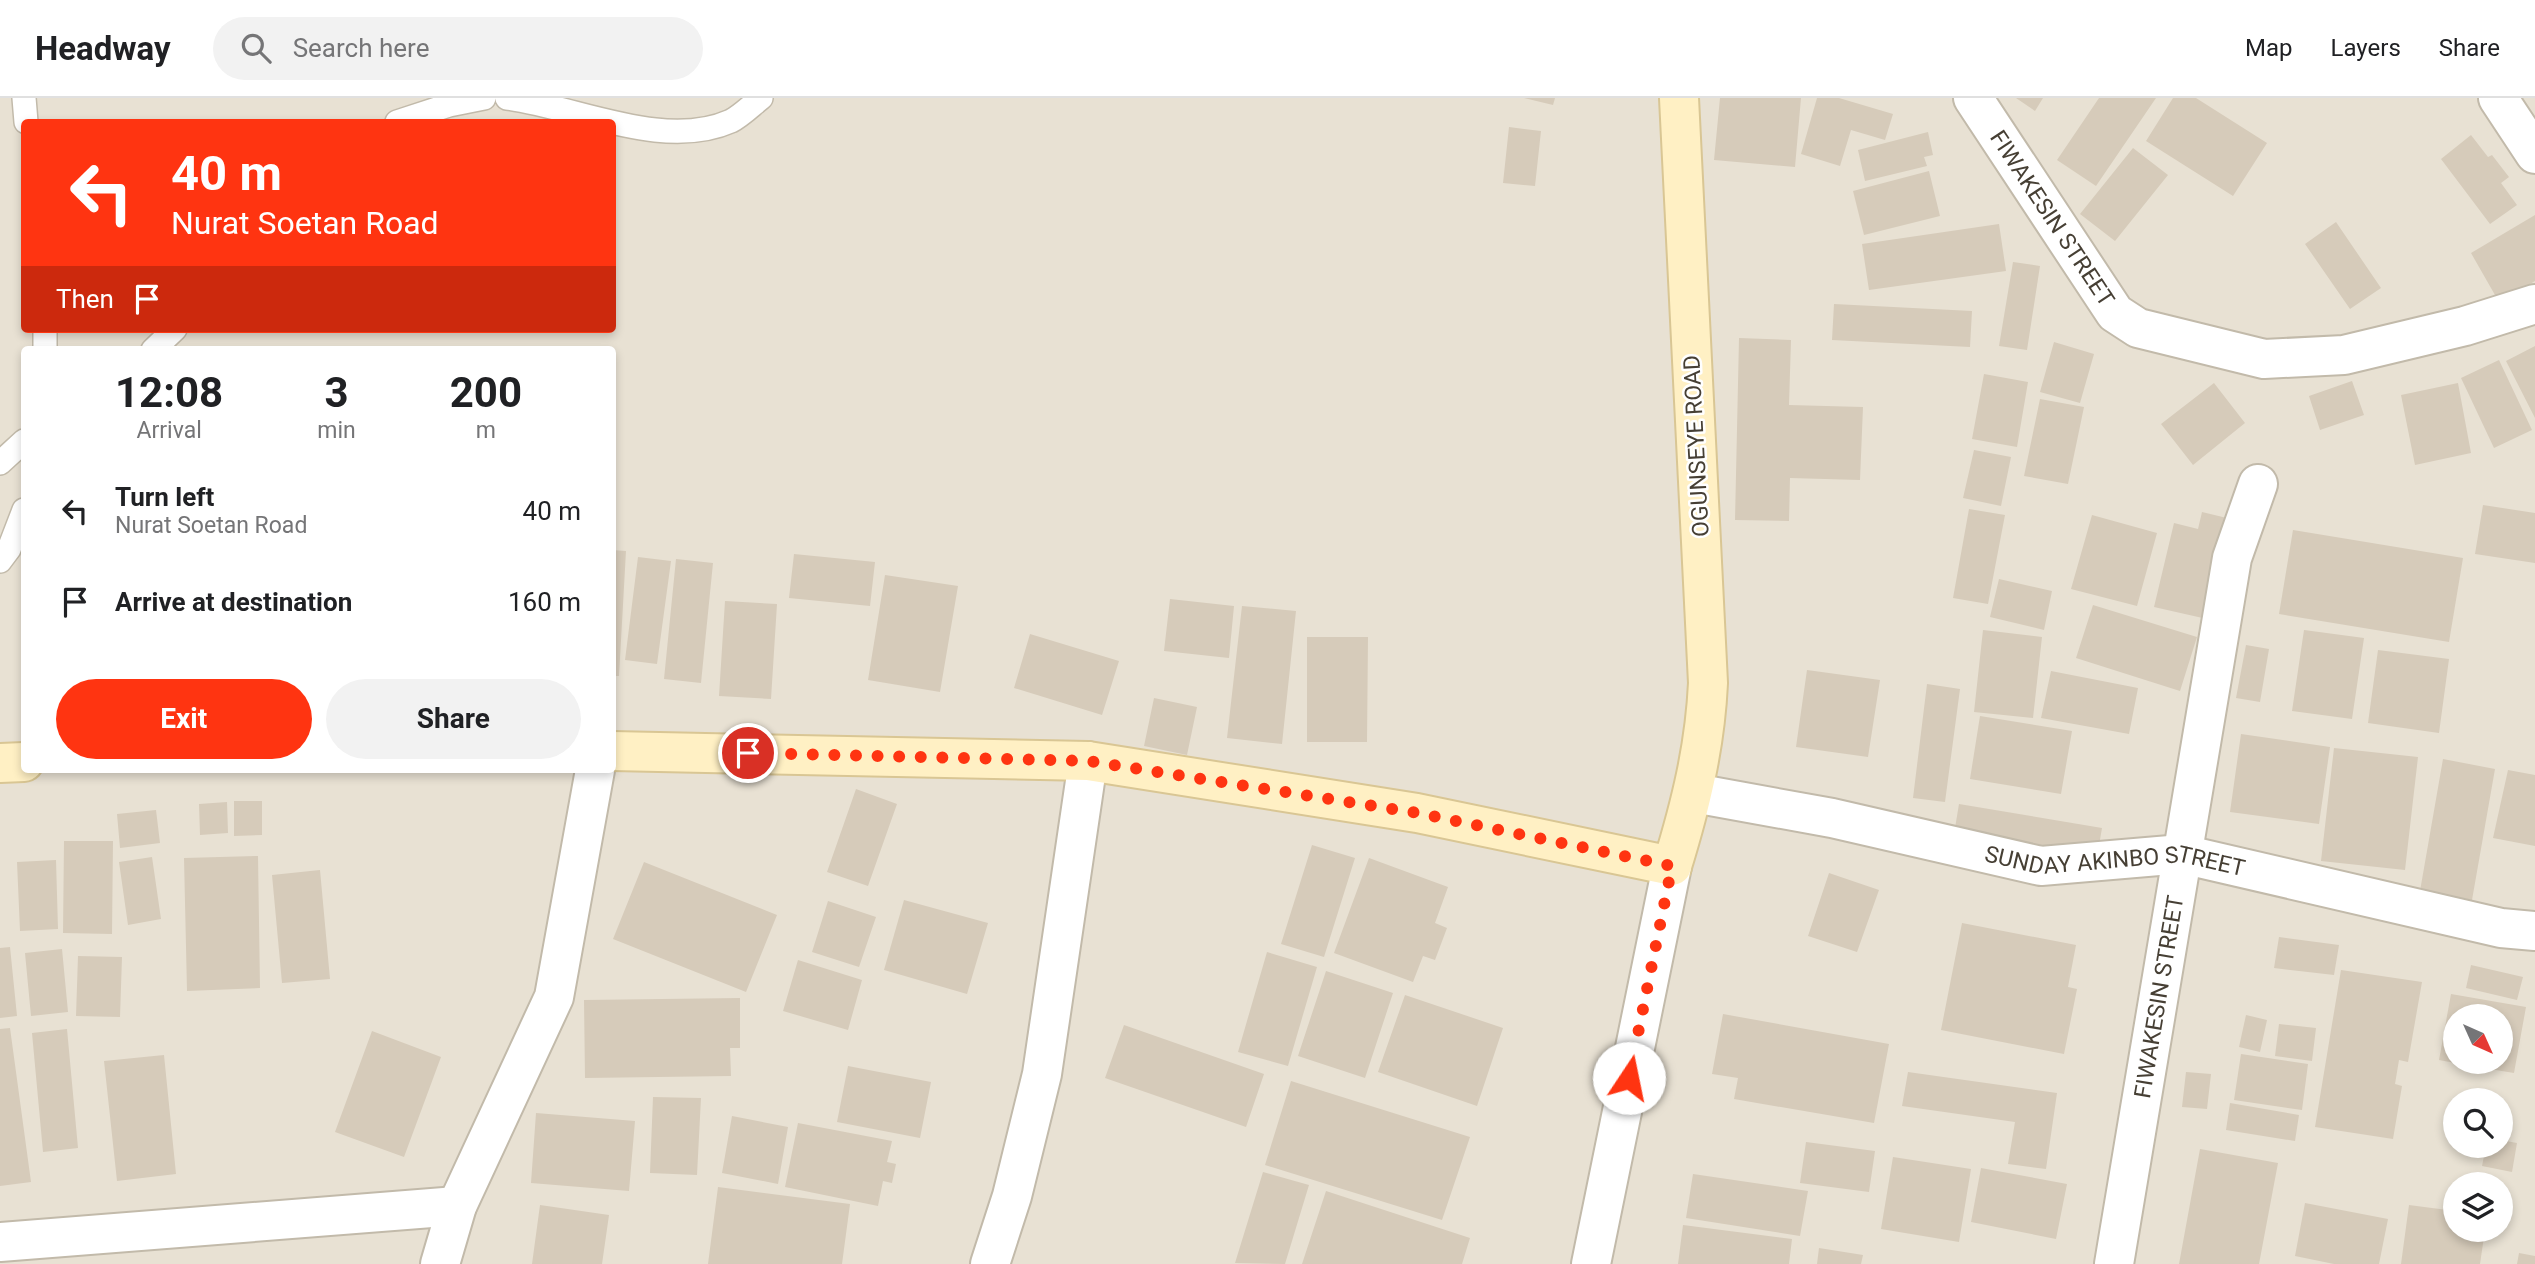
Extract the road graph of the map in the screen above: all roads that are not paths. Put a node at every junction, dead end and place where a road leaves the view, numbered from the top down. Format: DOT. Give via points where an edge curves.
graph roads {
  1 [pos="24,98"];
  2 [pos="484,98"];
  3 [pos="507,98"];
  4 [pos="761,98"];
  5 [pos="1679,98"];
  6 [pos="1973,98"];
  7 [pos="2498,98"];
  8 [pos="26,119"];
  9 [pos="406,119"];
  10 [pos="601,119"];
  11 [pos="616,122"];
  12 [pos="2535,154"];
  13 [pos="2535,304"];
  14 [pos="172,333"];
  15 [pos="157,346"];
  16 [pos="21,444"];
  17 [pos="0,463"];
  18 [pos="2258,485"];
  19 [pos="21,518"];
  20 [pos="0,561"];
  21 [pos="616,751"];
  22 [pos="1088,761"];
  23 [pos="21,762"];
  24 [pos="0,763"];
  25 [pos="594,773"];
  26 [pos="1695,793"];
  27 [pos="2182,854"];
  28 [pos="1672,866"];
  29 [pos="2535,931"];
  30 [pos="457,1206"];
  31 [pos="0,1242"];
  32 [pos="440,1264"];
  33 [pos="990,1264"];
  34 [pos="1591,1264"];
  35 [pos="2114,1264"];
  1 -- 8 [label="lane"];
  2 -- 9 [label="lane"];
  3 -- 10 [label="lane"];
  4 -- 11 [label="lane" via="732,121 690,132"];
  5 -- 26 [label="street, OGUNSEYE ROAD" via="1708,683"];
  6 -- 13 [label="street, FIWAKESIN STREET" via="2115,313 2138,328 2264,359 2344,355"];
  7 -- 12 [label="street"];
  14 -- 15 [label="lane"];
  16 -- 17 [label="lane"];
  18 -- 27 [label="street, FIWAKESIN STREET" via="2232,558"];
  19 -- 20 [label="lane"];
  21 -- 22 [label="street"];
  22 -- 28 [label="street" via="1418,813"];
  22 -- 33 [label="street" via="1042,1074"];
  23 -- 24 [label="street"];
  25 -- 30 [label="street" via="554,997"];
  26 -- 27 [label="street, SUNDAY AKINBO STREET" via="1832,818 2041,866"];
  26 -- 28 [label="street, OGUNSEYE ROAD"];
  27 -- 29 [label="street, SUNDAY AKINBO STREET" via="2501,928"];
  27 -- 35 [label="street, FIWAKESIN STREET"];
  28 -- 34 [label="street"];
  30 -- 31 [label="street"];
  30 -- 32 [label="street"];
}
